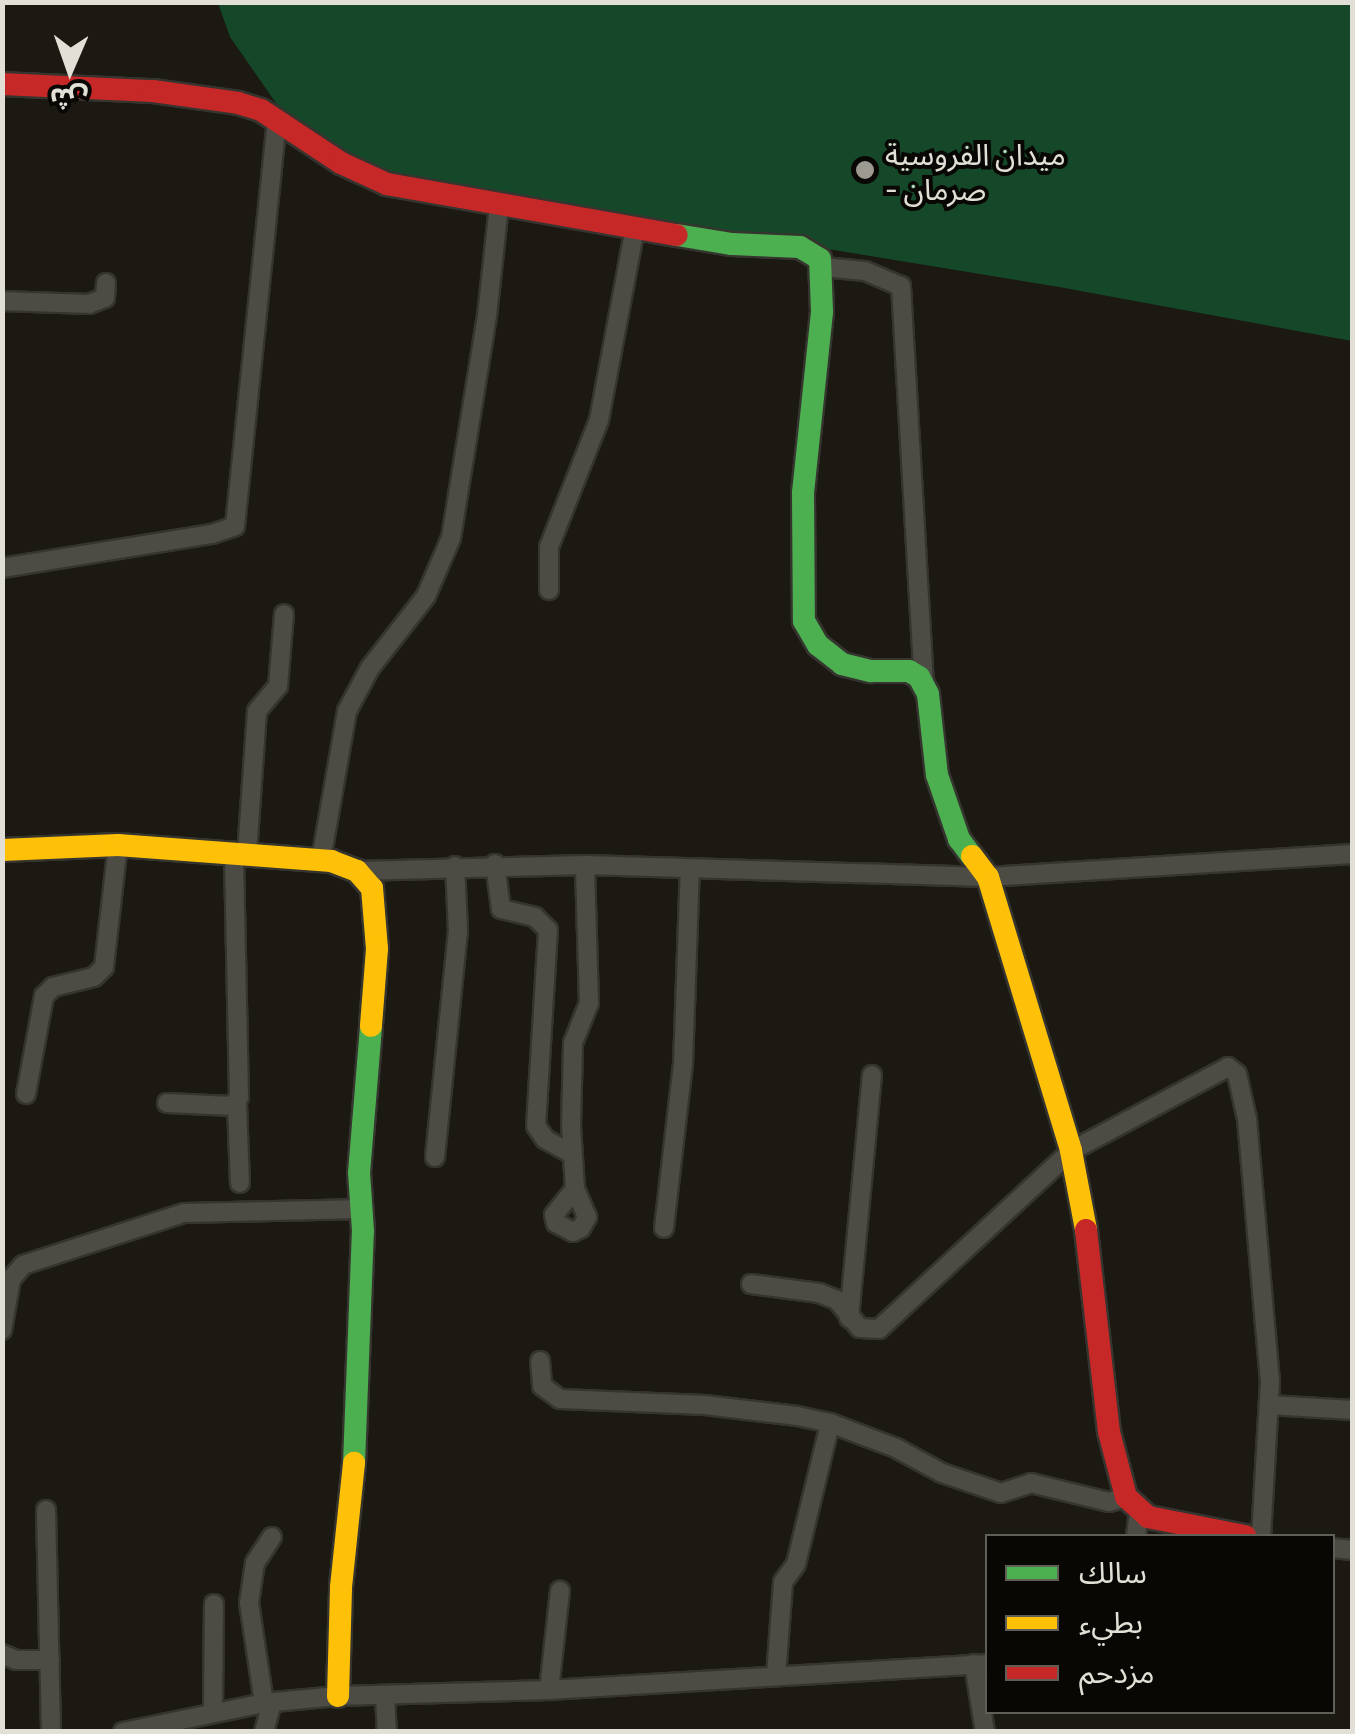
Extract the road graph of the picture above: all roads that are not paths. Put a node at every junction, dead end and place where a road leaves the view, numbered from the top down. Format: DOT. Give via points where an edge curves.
graph roads {
  1 [pos="2,84"];
  2 [pos="277,120"];
  3 [pos="499,205"];
  4 [pos="636,228"];
  5 [pos="822,267"];
  6 [pos="106,283"];
  7 [pos="2,302"];
  8 [pos="2,568"];
  9 [pos="548,590"];
  10 [pos="284,614"];
  11 [pos="924,684"];
  12 [pos="118,845"];
  13 [pos="2,850"];
  14 [pos="241,853"];
  15 [pos="1352,854"];
  16 [pos="321,860"];
  17 [pos="494,864"];
  18 [pos="585,865"];
  19 [pos="454,866"];
  20 [pos="690,869"];
  21 [pos="357,871"];
  22 [pos="988,876"];
  23 [pos="872,1075"];
  24 [pos="26,1094"];
  25 [pos="166,1103"];
  26 [pos="236,1103"];
  27 [pos="1071,1151"];
  28 [pos="572,1154"];
  29 [pos="435,1156"];
  30 [pos="240,1183"];
  31 [pos="575,1188"];
  32 [pos="362,1209"];
  33 [pos="664,1228"];
  34 [pos="751,1284"];
  35 [pos="848,1320"];
  36 [pos="2,1330"];
  37 [pos="540,1361"];
  38 [pos="1270,1406"];
  39 [pos="1352,1410"];
  40 [pos="830,1423"];
  41 [pos="1133,1505"];
  42 [pos="46,1510"];
  43 [pos="1136,1534"];
  44 [pos="1238,1534"];
  45 [pos="1260,1534"];
  46 [pos="272,1537"];
  47 [pos="560,1590"];
  48 [pos="214,1604"];
  49 [pos="2,1654"];
  50 [pos="50,1660"];
  51 [pos="980,1664"];
  52 [pos="776,1676"];
  53 [pos="549,1690"];
  54 [pos="338,1696"];
  55 [pos="385,1698"];
  56 [pos="268,1702"];
  57 [pos="213,1712"];
  58 [pos="51,1732"];
  59 [pos="123,1732"];
  60 [pos="264,1732"];
  61 [pos="387,1732"];
  62 [pos="986,1732"];
  1 -- 2 [label="street" via="153,91 238,104"];
  2 -- 3 [label="street" via="387,184"];
  2 -- 8 [label="street" via="235,526"];
  3 -- 4 [label="street"];
  3 -- 16 [label="street" via="451,538 426,596 370,668 347,711"];
  4 -- 5 [label="street" via="800,247"];
  4 -- 9 [label="street" via="599,420 549,547"];
  5 -- 11 [label="street" via="866,271 901,286"];
  5 -- 11 [label="street" via="822,322 804,464 804,621 818,645 842,664 909,671"];
  6 -- 7 [label="street" via="104,298 89,304"];
  10 -- 14 [label="street" via="278,686 258,707"];
  11 -- 22 [label="street" via="938,775 959,839"];
  12 -- 13 [label="street"];
  12 -- 14 [label="street"];
  12 -- 24 [label="street" via="104,967 44,996"];
  14 -- 16 [label="street"];
  14 -- 26 [label="street"];
  15 -- 22 [label="street"];
  16 -- 21 [label="street"];
  17 -- 18 [label="street"];
  17 -- 19 [label="street"];
  17 -- 28 [label="street" via="501,909 535,918 548,930 536,1126"];
  18 -- 20 [label="street"];
  18 -- 28 [label="street" via="589,1002 573,1043"];
  19 -- 21 [label="street"];
  19 -- 29 [label="street" via="458,931"];
  20 -- 22 [label="street"];
  20 -- 33 [label="street" via="683,1065"];
  21 -- 32 [label="street" via="372,888 377,949 359,1173"];
  22 -- 27 [label="street"];
  23 -- 35 [label="street"];
  25 -- 26 [label="street"];
  26 -- 30 [label="street"];
  27 -- 35 [label="street" via="879,1329"];
  27 -- 38 [label="street" via="1222,1067 1234,1070 1247,1119"];
  27 -- 41 [label="street" via="1109,1432"];
  28 -- 31 [label="street"];
  32 -- 36 [label="street" via="184,1213 23,1265 11,1279"];
  32 -- 54 [label="street" via="358,1426 341,1587"];
  34 -- 35 [label="street" via="819,1293 837,1300"];
  37 -- 40 [label="street" via="542,1386 560,1399 705,1405"];
  38 -- 39 [label="street"];
  38 -- 45 [label="street"];
  40 -- 41 [label="street" via="1002,1494 1031,1483"];
  40 -- 52 [label="street" via="796,1564 782,1582"];
  41 -- 43 [label="street"];
  41 -- 44 [label="street"];
  42 -- 50 [label="street"];
  46 -- 56 [label="street" via="255,1562 250,1602"];
  47 -- 53 [label="street"];
  48 -- 57 [label="street"];
  49 -- 50 [label="street"];
  50 -- 58 [label="street"];
  51 -- 52 [label="street"];
  51 -- 62 [label="street"];
  52 -- 53 [label="street"];
  53 -- 55 [label="street"];
  54 -- 55 [label="street"];
  54 -- 56 [label="street"];
  55 -- 61 [label="street"];
  56 -- 57 [label="street"];
  56 -- 60 [label="street"];
  57 -- 59 [label="street"];
}
